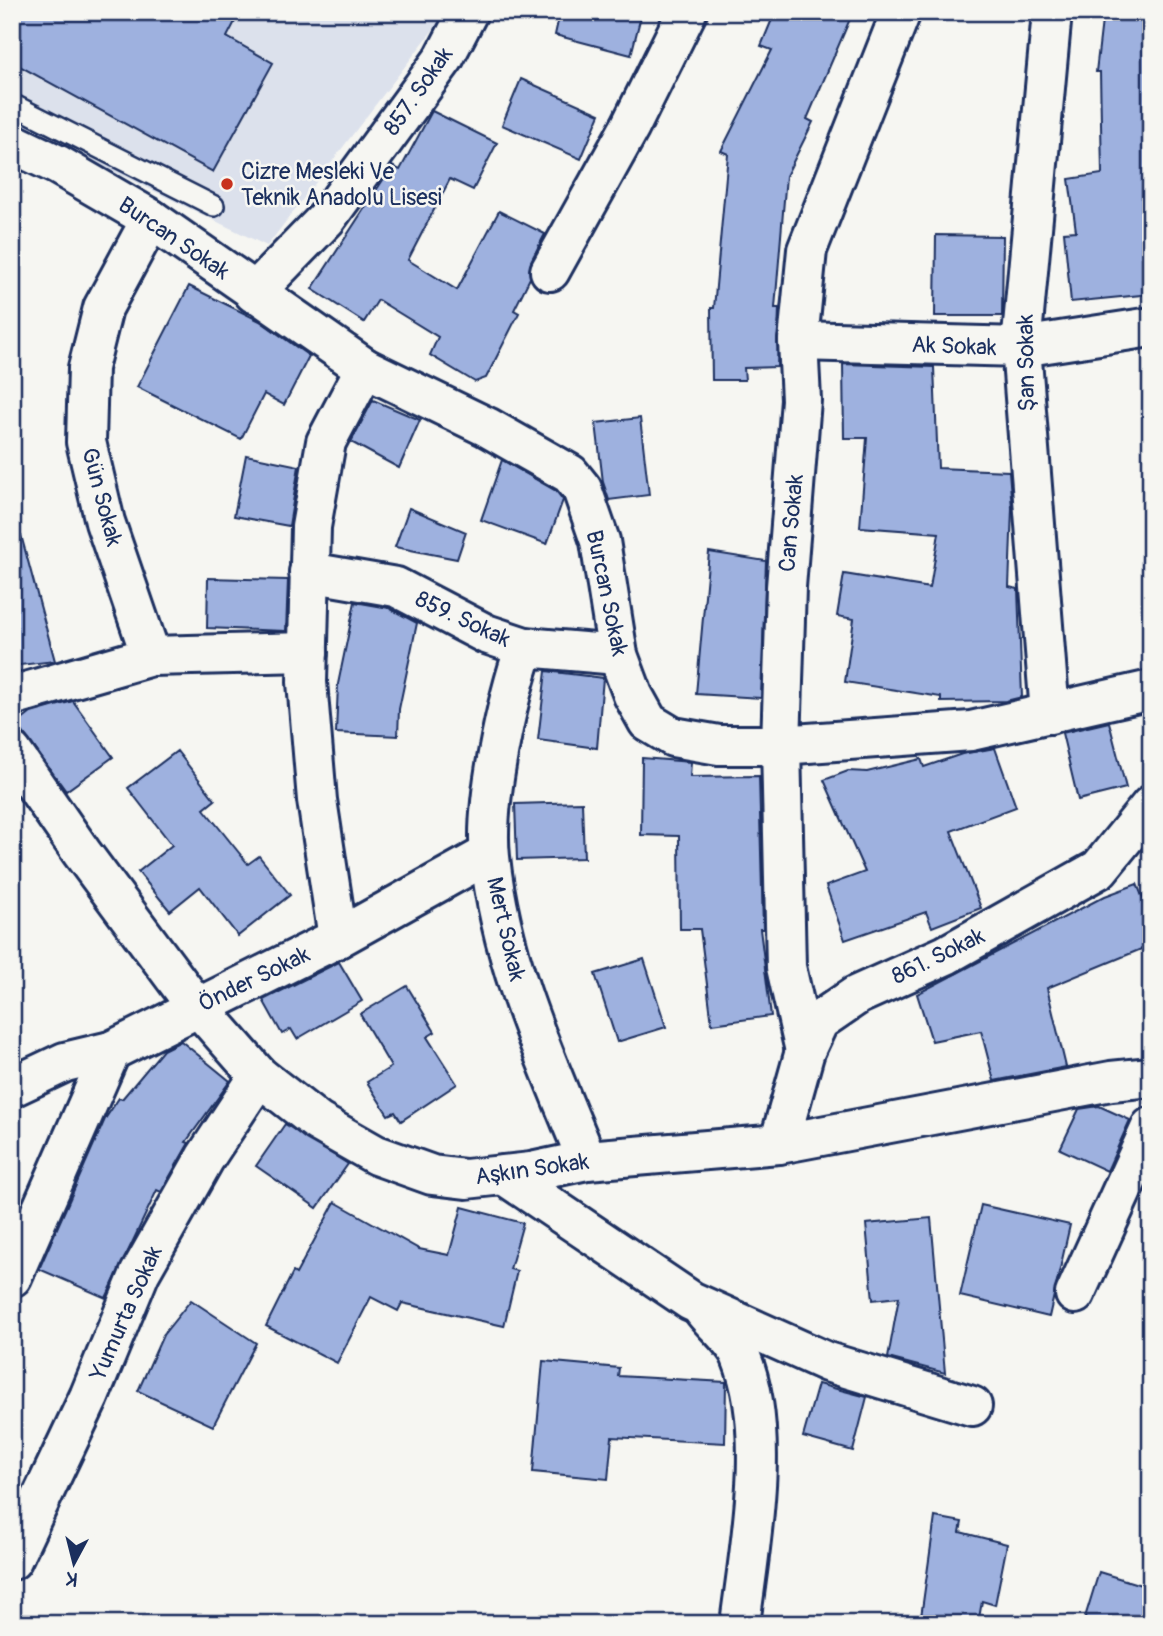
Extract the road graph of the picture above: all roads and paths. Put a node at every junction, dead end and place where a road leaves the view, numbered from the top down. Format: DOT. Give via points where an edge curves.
graph roads {
  1 [pos="467,12"];
  2 [pos="687,12"];
  3 [pos="901,12"];
  4 [pos="1052,12"];
  5 [pos="12,104"];
  6 [pos="12,144"];
  7 [pos="214,206"];
  8 [pos="151,219"];
  9 [pos="550,271"];
  10 [pos="254,293"];
  11 [pos="1151,327"];
  12 [pos="798,341"];
  13 [pos="1021,347"];
  14 [pos="365,368"];
  15 [pos="309,572"];
  16 [pos="525,647"];
  17 [pos="308,652"];
  18 [pos="618,655"];
  19 [pos="152,656"];
  20 [pos="1151,690"];
  21 [pos="12,696"];
  22 [pos="1050,713"];
  23 [pos="781,745"];
  24 [pos="12,752"];
  25 [pos="1150,806"];
  26 [pos="489,854"];
  27 [pos="338,938"];
  28 [pos="198,1007"];
  29 [pos="111,1051"];
  30 [pos="805,1051"];
  31 [pos="258,1076"];
  32 [pos="1151,1077"];
  33 [pos="12,1087"];
  34 [pos="1151,1127"];
  35 [pos="779,1144"];
  36 [pos="587,1160"];
  37 [pos="504,1175"];
  38 [pos="12,1277"];
  39 [pos="1075,1294"];
  40 [pos="698,1304"];
  41 [pos="972,1406"];
  42 [pos="12,1560"];
  43 [pos="740,1624"];
  1 -- 10 [label="street, 857. Sokak" via="444,58 326,219"];
  2 -- 9 [label="street" via="631,127"];
  3 -- 12 [label="street, Can Sokak" via="807,250"];
  4 -- 13 [label="street, Şan Sokak"];
  5 -- 7 [label="lane"];
  6 -- 8 [label="street, Burcan Sokak"];
  8 -- 10 [label="street, Burcan Sokak"];
  8 -- 19 [label="street, Gün Sokak" via="103,308 88,368 86,442 106,522"];
  10 -- 14 [label="street, Burcan Sokak"];
  11 -- 13 [label="street, Ak Sokak"];
  12 -- 13 [label="street, Ak Sokak"];
  12 -- 23 [label="street, Can Sokak" via="802,400 786,587"];
  13 -- 22 [label="street, Şan Sokak"];
  14 -- 15 [label="street" via="326,442 311,527"];
  14 -- 18 [label="street, Burcan Sokak" via="570,474 582,489 600,541"];
  15 -- 16 [label="street, 859. Sokak" via="396,587 486,634"];
  15 -- 17 [label="street"];
  16 -- 18 [label="street, 859. Sokak"];
  16 -- 26 [label="street, Mert Sokak" via="494,783"];
  17 -- 19 [label="street"];
  17 -- 27 [label="street" via="317,800"];
  18 -- 23 [label="street, Burcan Sokak" via="649,722 673,737 719,745"];
  19 -- 21 [label="street"];
  20 -- 22 [label="street, Burcan Sokak"];
  22 -- 23 [label="street, Burcan Sokak" via="971,732"];
  23 -- 30 [label="street, Can Sokak" via="786,967"];
  24 -- 28 [label="street, Aşkın Sokak"];
  25 -- 30 [label="street, 861. Sokak" via="1099,869 946,955 857,995 820,1021"];
  26 -- 27 [label="street, Önder Sokak"];
  26 -- 36 [label="street, Mert Sokak" via="499,918 527,1011"];
  27 -- 28 [label="street, Önder Sokak"];
  28 -- 29 [label="street, Önder Sokak"];
  28 -- 31 [label="street, Aşkın Sokak"];
  29 -- 33 [label="street, Önder Sokak" via="65,1062"];
  29 -- 38 [label="street"];
  30 -- 35 [label="street, 861. Sokak"];
  31 -- 37 [label="street, Aşkın Sokak" via="318,1122 376,1155 432,1175 466,1180"];
  31 -- 42 [label="street, Yumurta Sokak" via="140,1273 89,1397"];
  32 -- 35 [label="street, Aşkın Sokak"];
  34 -- 39 [label="street"];
  35 -- 36 [label="street, Aşkın Sokak"];
  36 -- 37 [label="street, Aşkın Sokak"];
  37 -- 40 [label="street"];
  40 -- 41 [label="street" via="827,1362"];
  40 -- 43 [label="street" via="741,1355 754,1408 757,1498"];
}
